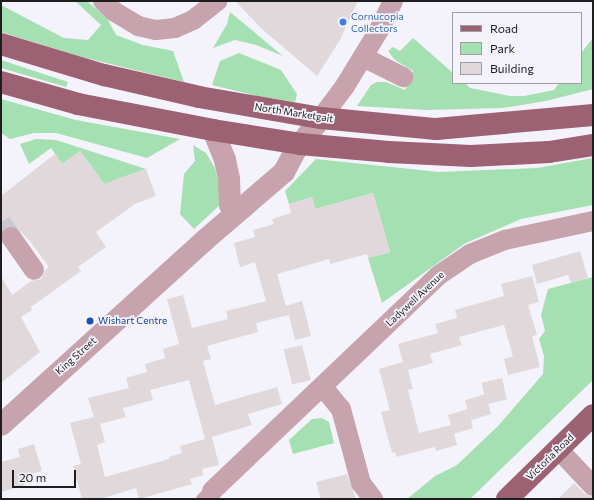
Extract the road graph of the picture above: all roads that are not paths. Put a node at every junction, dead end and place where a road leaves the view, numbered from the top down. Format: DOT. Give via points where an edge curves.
graph roads {
  1 [pos="103,1"];
  2 [pos="217,1"];
  3 [pos="392,1"];
  4 [pos="1,44"];
  5 [pos="363,57"];
  6 [pos="403,77"];
  7 [pos="1,82"];
  8 [pos="593,115"];
  9 [pos="321,118"];
  10 [pos="213,130"];
  11 [pos="593,145"];
  12 [pos="297,148"];
  13 [pos="230,205"];
  14 [pos="593,221"];
  15 [pos="11,237"];
  16 [pos="205,240"];
  17 [pos="34,270"];
  18 [pos="323,386"];
  19 [pos="593,415"];
  20 [pos="1,425"];
  21 [pos="558,449"];
  22 [pos="593,486"];
  23 [pos="207,495"];
  24 [pos="373,499"];
  25 [pos="507,499"];
  1 -- 2 [label="street" via="138,26 156,30 175,28 193,20"];
  3 -- 5 [label="street, King Street"];
  4 -- 9 [label="main road, North Marketgait" via="104,75 184,94"];
  5 -- 6 [label="street"];
  5 -- 9 [label="street, King Street"];
  7 -- 10 [label="main road" via="78,104"];
  8 -- 9 [label="main road, North Marketgait" via="436,129"];
  9 -- 12 [label="street, King Street"];
  10 -- 12 [label="main road"];
  10 -- 13 [label="street" via="225,160"];
  11 -- 12 [label="main road" via="549,152 471,156"];
  12 -- 13 [label="street, King Street" via="274,163"];
  12 -- 16 [label="street, King Street" via="284,172"];
  13 -- 16 [label="street, King Street"];
  14 -- 18 [label="street, Ladywell Avenue" via="505,240 470,254 439,275"];
  15 -- 17 [label="street"];
  16 -- 20 [label="street, King Street"];
  18 -- 23 [label="street, Ladywell Avenue"];
  18 -- 24 [label="street" via="341,409 361,482"];
  19 -- 21 [label="main road, Victoria Road"];
  21 -- 22 [label="street"];
  21 -- 25 [label="main road, Victoria Road"];
}
